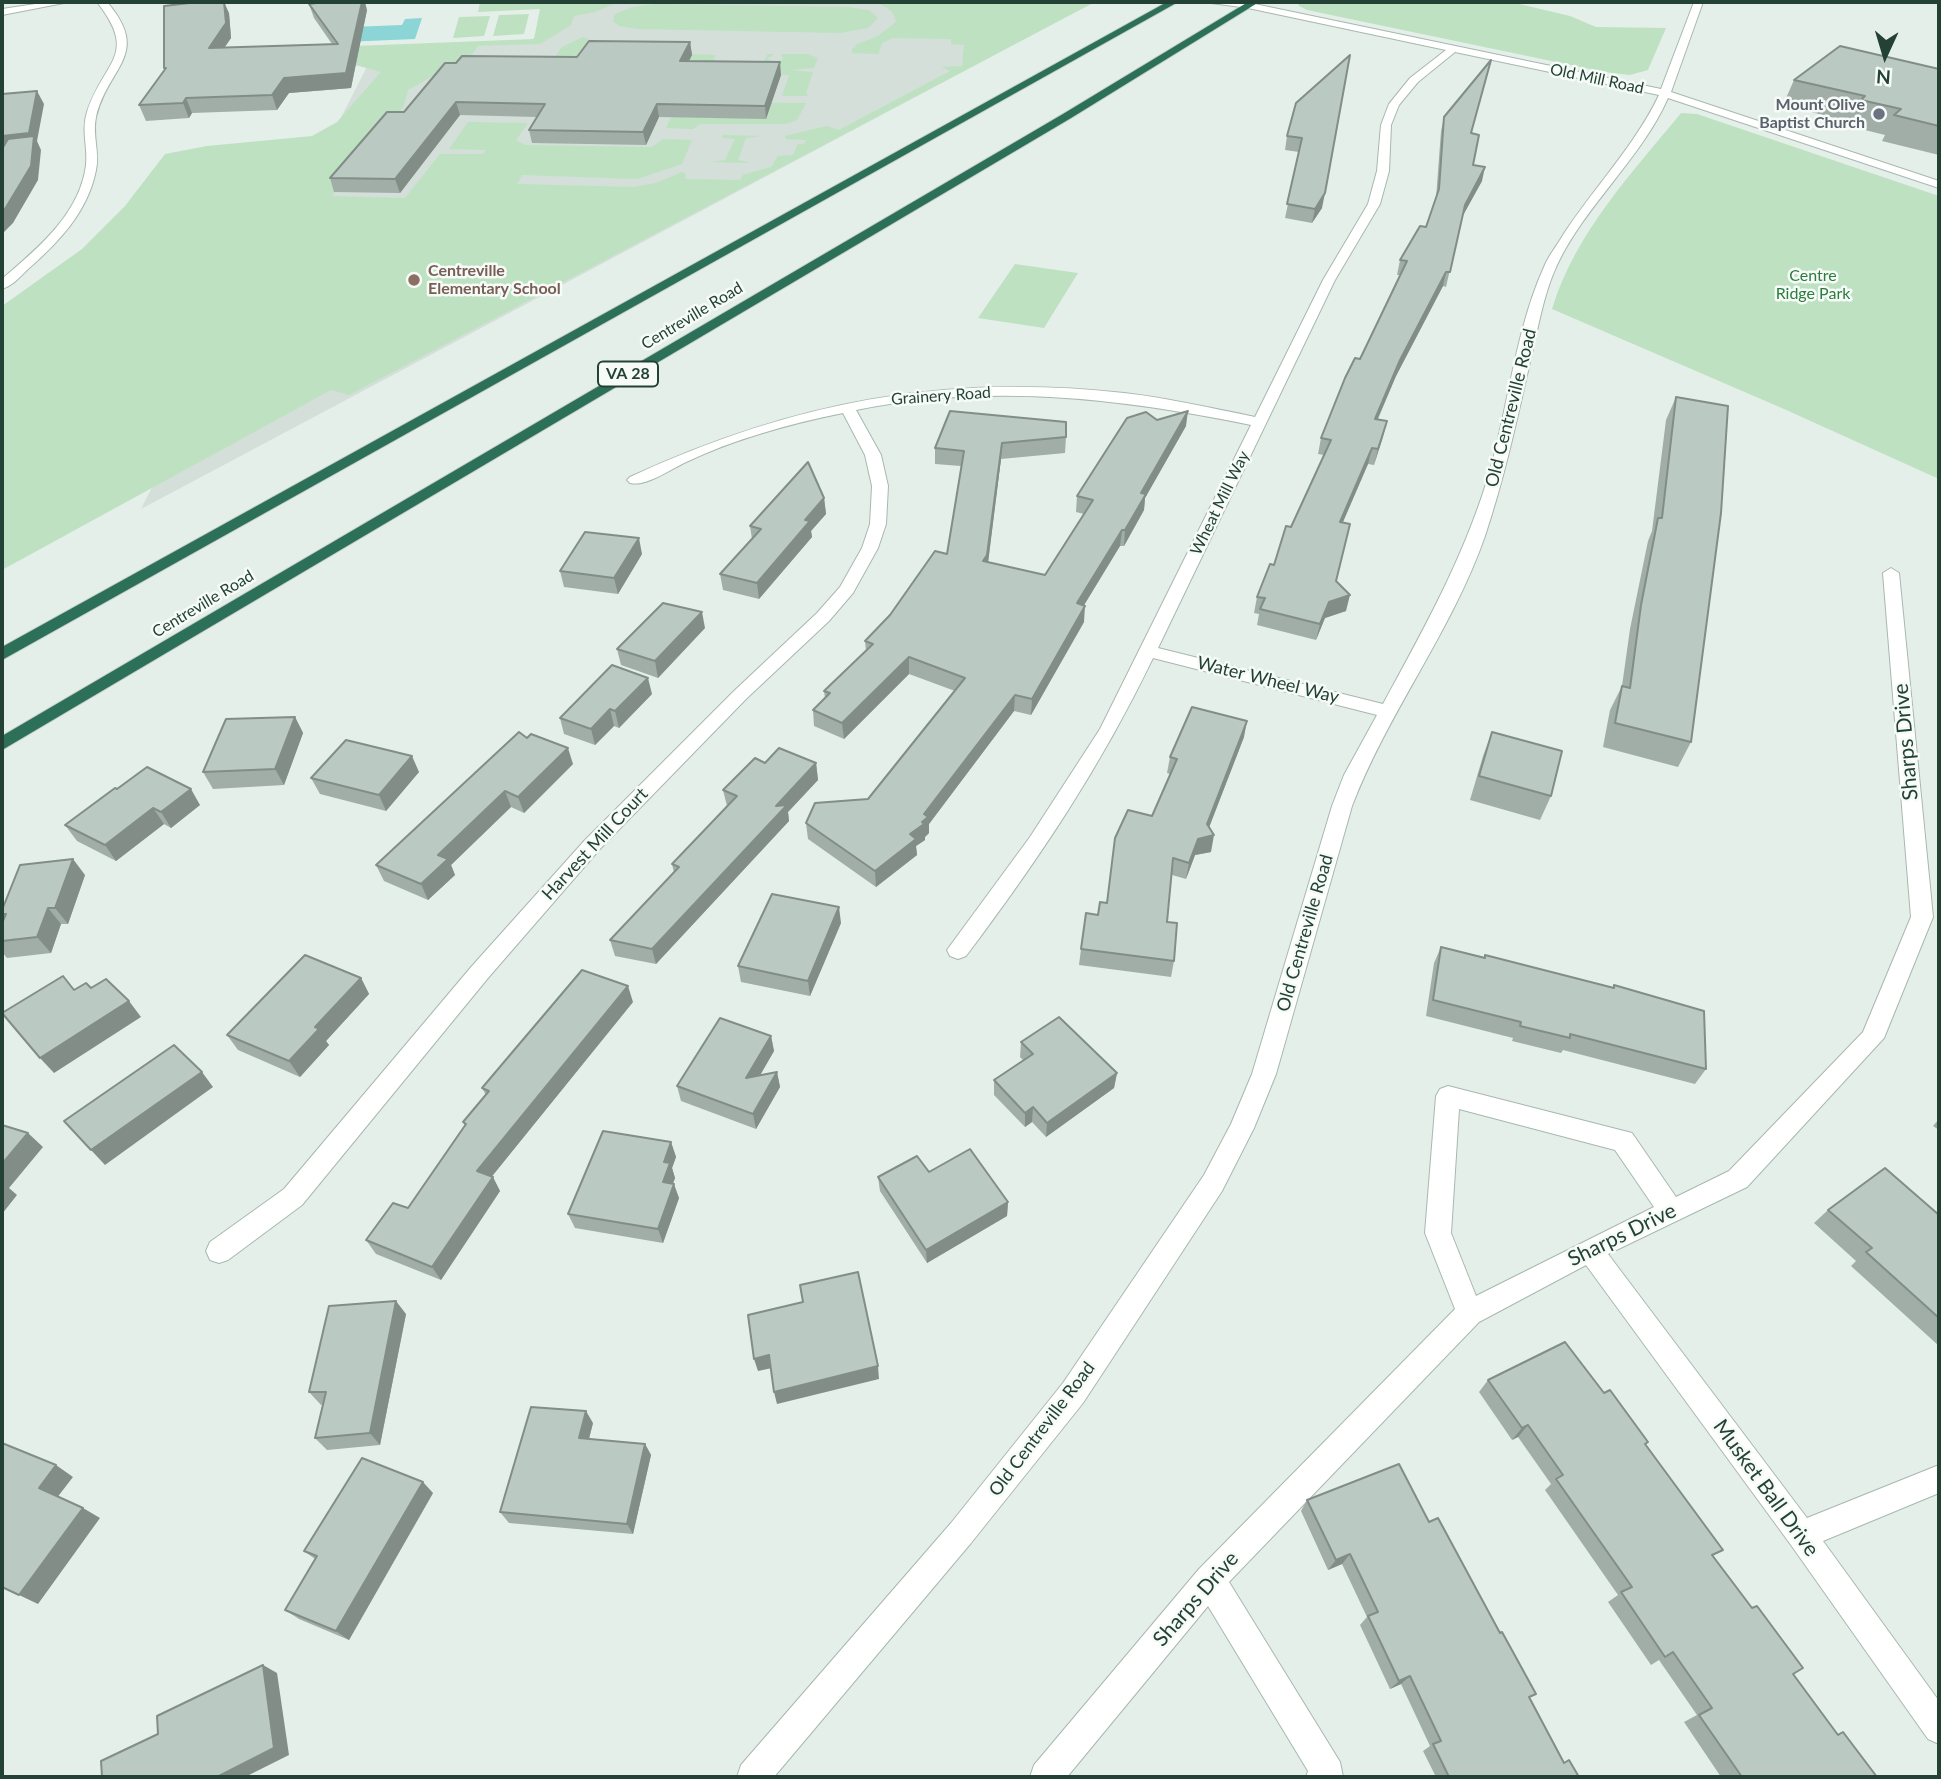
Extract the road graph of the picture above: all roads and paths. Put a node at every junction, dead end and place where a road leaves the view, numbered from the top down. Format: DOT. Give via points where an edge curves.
graph roads {
  1 [pos="64,2"];
  2 [pos="102,2"];
  3 [pos="1172,2"];
  4 [pos="1209,2"];
  5 [pos="1699,2"];
  6 [pos="1244,3"];
  7 [pos="2,12"];
  8 [pos="1453,49"];
  9 [pos="1664,93"];
  10 [pos="1939,185"];
  11 [pos="2,285"];
  12 [pos="847,406"];
  13 [pos="1258,422"];
  14 [pos="635,480"];
  15 [pos="1891,573"];
  16 [pos="1149,651"];
  17 [pos="2,654"];
  18 [pos="1388,711"];
  19 [pos="2,744"];
  20 [pos="1931,919"];
  21 [pos="958,950"];
  22 [pos="1671,1211"];
  23 [pos="1590,1250"];
  24 [pos="219,1251"];
  25 [pos="1470,1313"];
  26 [pos="1939,1479"];
  27 [pos="1801,1535"];
  28 [pos="1210,1580"];
  29 [pos="1939,1728"];
  30 [pos="753,1777"];
  31 [pos="1046,1777"];
  32 [pos="1321,1777"];
  1 -- 7 [label="street"];
  2 -- 11 [label="street" via="120,26 125,42 91,114 92,156 84,191 55,236"];
  3 -- 17 [label="highway"];
  4 -- 6 [label="street, Old Mill Road"];
  5 -- 9 [label="street, Old Centreville Road"];
  6 -- 8 [label="street, Old Mill Road"];
  6 -- 19 [label="highway, Centreville Road / VA 28" via="1067,116"];
  8 -- 9 [label="street, Old Mill Road"];
  8 -- 13 [label="street, Wheat Mill Way" via="1414,80 1394,104 1386,125 1383,171 1374,204 1329,280"];
  9 -- 10 [label="street, Old Mill Road"];
  9 -- 18 [label="street, Old Centreville Road" via="1643,134 1551,264 1476,538"];
  12 -- 13 [label="street, Grainery Road" via="934,394 1040,391 1146,400"];
  12 -- 14 [label="street, Grainery Road" via="744,432"];
  12 -- 24 [label="street, Harvest Mill Court" via="873,454 880,486 878,524 847,589 592,845 293,1196"];
  13 -- 16 [label="street, Wheat Mill Way"];
  15 -- 20 [label="street, Sharps Drive"];
  16 -- 18 [label="street, Water Wheel Way"];
  16 -- 21 [label="street, Wheat Mill Way" via="1076,786"];
  18 -- 30 [label="street, Old Centreville Road" via="1342,806 1264,1074 1213,1183 1073,1393 961,1533"];
  20 -- 22 [label="street, Sharps Drive" via="1872,1038 1738,1179"];
  22 -- 23 [label="street, Sharps Drive"];
  22 -- 25 [label="street" via="1623,1140 1448,1096 1438,1233"];
  23 -- 25 [label="street, Sharps Drive"];
  23 -- 27 [label="street, Musket Ball Drive"];
  25 -- 28 [label="street, Sharps Drive"];
  26 -- 27 [label="street"];
  27 -- 29 [label="street, Musket Ball Drive"];
  28 -- 31 [label="street, Sharps Drive"];
  28 -- 32 [label="street" via="1328,1774"];
}
